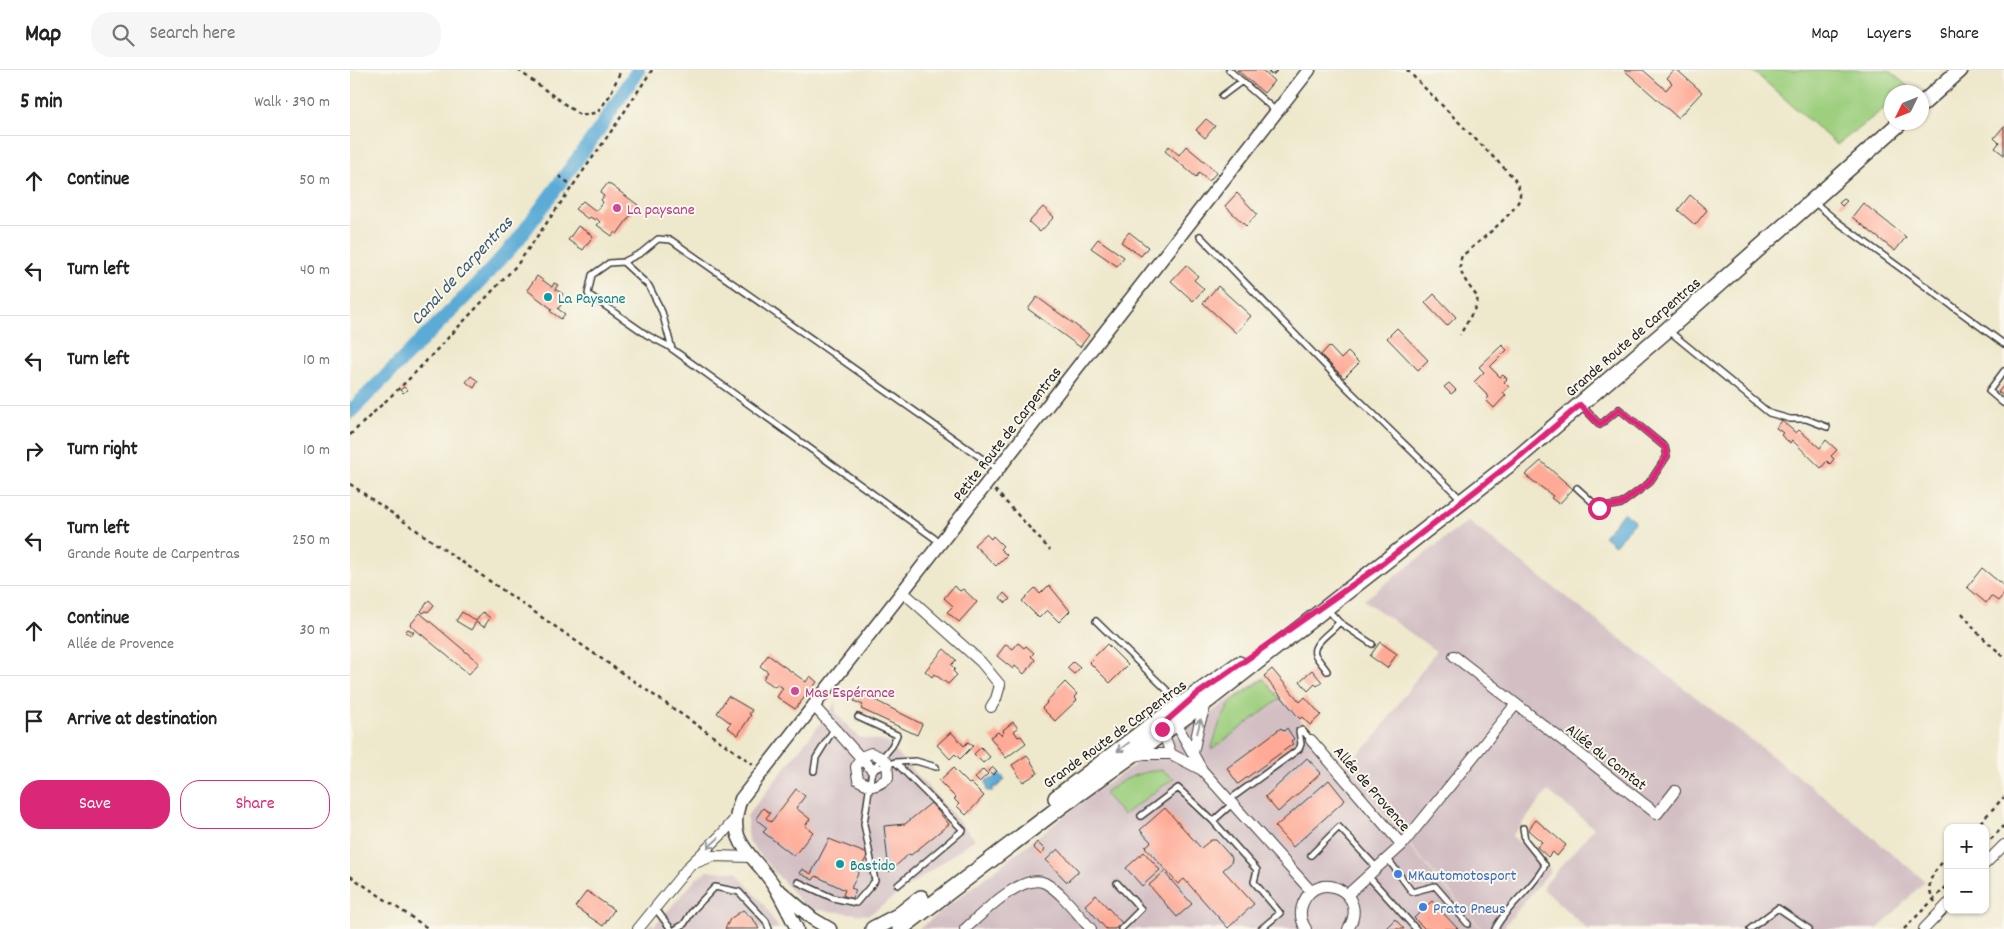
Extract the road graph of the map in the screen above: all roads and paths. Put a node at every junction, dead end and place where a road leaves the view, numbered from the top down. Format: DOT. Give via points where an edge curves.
graph roads {
  1 [pos="518,70"];
  2 [pos="621,70"];
  3 [pos="652,70"];
  4 [pos="1229,70"];
  5 [pos="1309,70"];
  6 [pos="1407,70"];
  7 [pos="1960,70"];
  8 [pos="1242,81"];
  9 [pos="1222,96"];
  10 [pos="1929,98"];
  11 [pos="1277,112"];
  12 [pos="1892,130"];
  13 [pos="559,176"];
  14 [pos="573,186"];
  15 [pos="1813,201"];
  16 [pos="1200,236"];
  17 [pos="623,262"];
  18 [pos="1667,330"];
  19 [pos="1460,335"];
  20 [pos="2004,344"];
  21 [pos="672,349"];
  22 [pos="2004,371"];
  23 [pos="2003,403"];
  24 [pos="1580,405"];
  25 [pos="1827,427"];
  26 [pos="350,435"];
  27 [pos="998,470"];
  28 [pos="988,483"];
  29 [pos="350,484"];
  30 [pos="1577,488"];
  31 [pos="1463,502"];
  32 [pos="941,543"];
  33 [pos="1050,550"];
  34 [pos="1378,567"];
  35 [pos="902,592"];
  36 [pos="1325,609"];
  37 [pos="1962,613"];
  38 [pos="1096,621"];
  39 [pos="1339,622"];
  40 [pos="1372,644"];
  41 [pos="1454,656"];
  42 [pos="2004,657"];
  43 [pos="1327,671"];
  44 [pos="1201,698"];
  45 [pos="1516,704"];
  46 [pos="813,705"];
  47 [pos="1182,705"];
  48 [pos="990,707"];
  49 [pos="858,717"];
  50 [pos="1166,727"];
  51 [pos="835,728"];
  52 [pos="1145,730"];
  53 [pos="1311,740"];
  54 [pos="1193,752"];
  55 [pos="1172,754"];
  56 [pos="861,757"];
  57 [pos="1129,758"];
  58 [pos="888,761"];
  59 [pos="936,767"];
  60 [pos="872,770"];
  61 [pos="1202,770"];
  62 [pos="763,771"];
  63 [pos="814,771"];
  64 [pos="870,787"];
  65 [pos="1675,791"];
  66 [pos="2004,797"];
  67 [pos="1231,802"];
  68 [pos="1141,816"];
  69 [pos="735,819"];
  70 [pos="1213,821"];
  71 [pos="1979,824"];
  72 [pos="2004,826"];
  73 [pos="1523,828"];
  74 [pos="1989,841"];
  75 [pos="2004,844"];
  76 [pos="1402,845"];
  77 [pos="1311,854"];
  78 [pos="751,857"];
  79 [pos="1387,858"];
  80 [pos="1989,860"];
  81 [pos="1944,862"];
  82 [pos="690,865"];
  83 [pos="1377,868"];
  84 [pos="350,876"];
  85 [pos="1368,876"];
  86 [pos="798,882"];
  87 [pos="1116,883"];
  88 [pos="898,885"];
  89 [pos="774,886"];
  90 [pos="1944,888"];
  91 [pos="1311,891"];
  92 [pos="1347,894"];
  93 [pos="1933,900"];
  94 [pos="1944,906"];
  95 [pos="655,907"];
  96 [pos="1944,908"];
  97 [pos="1468,924"];
  98 [pos="429,929"];
  99 [pos="638,929"];
  100 [pos="671,929"];
  101 [pos="676,929"];
  102 [pos="769,929"];
  103 [pos="797,929"];
  104 [pos="830,929"];
  105 [pos="873,929"];
  106 [pos="900,929"];
  107 [pos="964,929"];
  108 [pos="1092,929"];
  109 [pos="1121,929"];
  110 [pos="1261,929"];
  111 [pos="1306,929"];
  112 [pos="1348,929"];
  113 [pos="1416,929"];
  114 [pos="1495,929"];
  115 [pos="1750,929"];
  116 [pos="1809,929"];
  117 [pos="1904,929"];
  118 [pos="1924,929"];
  1 -- 2 [label="path" via="581,116 598,112"];
  3 -- 14 [label="path"];
  4 -- 8 [label="lane"];
  5 -- 11 [label="street, Petite Route de Carpentras"];
  6 -- 19 [label="path" via="1514,177 1520,189 1519,200 1510,212 1462,256 1459,263 1460,272 1478,298"];
  7 -- 10 [label="main road"];
  8 -- 9 [label="lane"];
  8 -- 11 [label="lane"];
  11 -- 27 [label="street, Petite Route de Carpentras"];
  12 -- 15 [label="main road, Grande Route de Carpentras"];
  13 -- 14 [label="path"];
  14 -- 26 [label="path" via="517,265 410,378"];
  15 -- 18 [label="main road, Grande Route de Carpentras"];
  15 -- 20 [label="lane"];
  16 -- 31 [label="lane"];
  17 -- 21 [label="lane" via="649,286 662,312"];
  17 -- 21 [label="lane" via="608,263 592,275 588,294"];
  17 -- 27 [label="lane" via="658,239 671,240"];
  18 -- 24 [label="main road, Grande Route de Carpentras"];
  18 -- 25 [label="lane" via="1769,412"];
  21 -- 32 [label="lane"];
  22 -- 23 [label="lane" via="1989,391"];
  24 -- 30 [label="lane" via="1600,425 1619,409 1665,447 1667,456 1649,483 1621,504 1599,508"];
  24 -- 31 [label="main road, Grande Route de Carpentras"];
  27 -- 28 [label="street, Petite Route de Carpentras"];
  28 -- 32 [label="street, Petite Route de Carpentras"];
  28 -- 33 [label="path"];
  29 -- 62 [label="path"];
  31 -- 34 [label="main road, Grande Route de Carpentras"];
  32 -- 35 [label="street, Petite Route de Carpentras"];
  34 -- 36 [label="main road, Grande Route de Carpentras"];
  34 -- 44 [label="main road, Grande Route de Carpentras"];
  35 -- 46 [label="street, Petite Route de Carpentras"];
  35 -- 48 [label="street" via="981,662 1000,685 996,700"];
  36 -- 39 [label="lane"];
  36 -- 44 [label="main road, Grande Route de Carpentras"];
  37 -- 42 [label="path"];
  38 -- 47 [label="lane"];
  39 -- 40 [label="lane"];
  39 -- 43 [label="lane" via="1315,647 1315,654"];
  41 -- 45 [label="street, Allée du Comtat"];
  44 -- 47 [label="main road, Grande Route de Carpentras"];
  44 -- 50 [label="main road, Grande Route de Carpentras"];
  54 -- 44 [label="street, one-way"];
  45 -- 65 [label="street, Allée du Comtat" via="1657,814"];
  45 -- 76 [label="street"];
  46 -- 51 [label="street"];
  46 -- 62 [label="street, Petite Route de Carpentras"];
  47 -- 52 [label="main road, Grande Route de Carpentras"];
  49 -- 58 [label="lane" via="897,735"];
  50 -- 52 [label="street"];
  50 -- 54 [label="street"];
  50 -- 55 [label="street"];
  50 -- 57 [label="main road, Grande Route de Carpentras"];
  51 -- 56 [label="street"];
  51 -- 63 [label="lane" via="816,758"];
  52 -- 105 [label="main road, Grande Route de Carpentras, one-way" via="898,916"];
  53 -- 67 [label="lane" via="1302,730 1299,731 1299,749"];
  53 -- 76 [label="street, Allée de Provence"];
  54 -- 61 [label="street"];
  55 -- 57 [label="street" via="1144,754"];
  55 -- 61 [label="street"];
  56 -- 58 [label="street" via="870,753"];
  56 -- 60 [label="street"];
  56 -- 64 [label="street" via="856,767 858,780"];
  57 -- 106 [label="main road, Grande Route de Carpentras"];
  58 -- 59 [label="lane" via="916,761"];
  58 -- 60 [label="lane"];
  58 -- 64 [label="street" via="888,778 878,786"];
  58 -- 88 [label="lane" via="963,830"];
  60 -- 64 [label="lane"];
  61 -- 67 [label="street"];
  62 -- 69 [label="street, Petite Route de Carpentras" via="741,799"];
  64 -- 86 [label="lane" via="864,824 875,881 856,903 833,898"];
  66 -- 71 [label="path"];
  67 -- 70 [label="lane"];
  67 -- 91 [label="street"];
  68 -- 70 [label="lane" via="1178,788"];
  69 -- 78 [label="street" via="739,842"];
  69 -- 82 [label="street, Petite Route de Carpentras, one-way"];
  70 -- 110 [label="lane" via="1257,870 1254,882 1280,913"];
  72 -- 74 [label="path"];
  73 -- 114 [label="lane" via="1525,840 1545,865"];
  75 -- 80 [label="street"];
  76 -- 79 [label="street, Allée de Provence"];
  77 -- 83 [label="lane" via="1340,827"];
  78 -- 82 [label="street, Petite Route de Carpentras" via="713,856"];
  78 -- 89 [label="street"];
  79 -- 83 [label="street, Allée de Provence"];
  79 -- 97 [label="lane" via="1412,892 1435,886"];
  81 -- 93 [label="path" via="1930,881 1928,890"];
  82 -- 95 [label="street, Petite Route de Carpentras"];
  83 -- 85 [label="street, Allée de Provence"];
  84 -- 98 [label="path"];
  85 -- 92 [label="street, Allée de Provence"];
  85 -- 113 [label="lane"];
  87 -- 109 [label="lane" via="1141,910"];
  89 -- 103 [label="street"];
  89 -- 104 [label="street"];
  90 -- 93 [label="path"];
  91 -- 92 [label="street" via="1326,886"];
  91 -- 111 [label="street" via="1301,905"];
  92 -- 112 [label="street" via="1354,908"];
  93 -- 94 [label="path"];
  93 -- 117 [label="path"];
  95 -- 99 [label="street, Petite Route de Carpentras"];
  95 -- 100 [label="lane"];
  96 -- 118 [label="street"];
  101 -- 102 [label="lane" via="715,887 739,892 766,921"];
  107 -- 108 [label="street" via="1009,892 1031,881 1043,882 1058,893"];
  115 -- 116 [label="lane" via="1778,908"];
}
